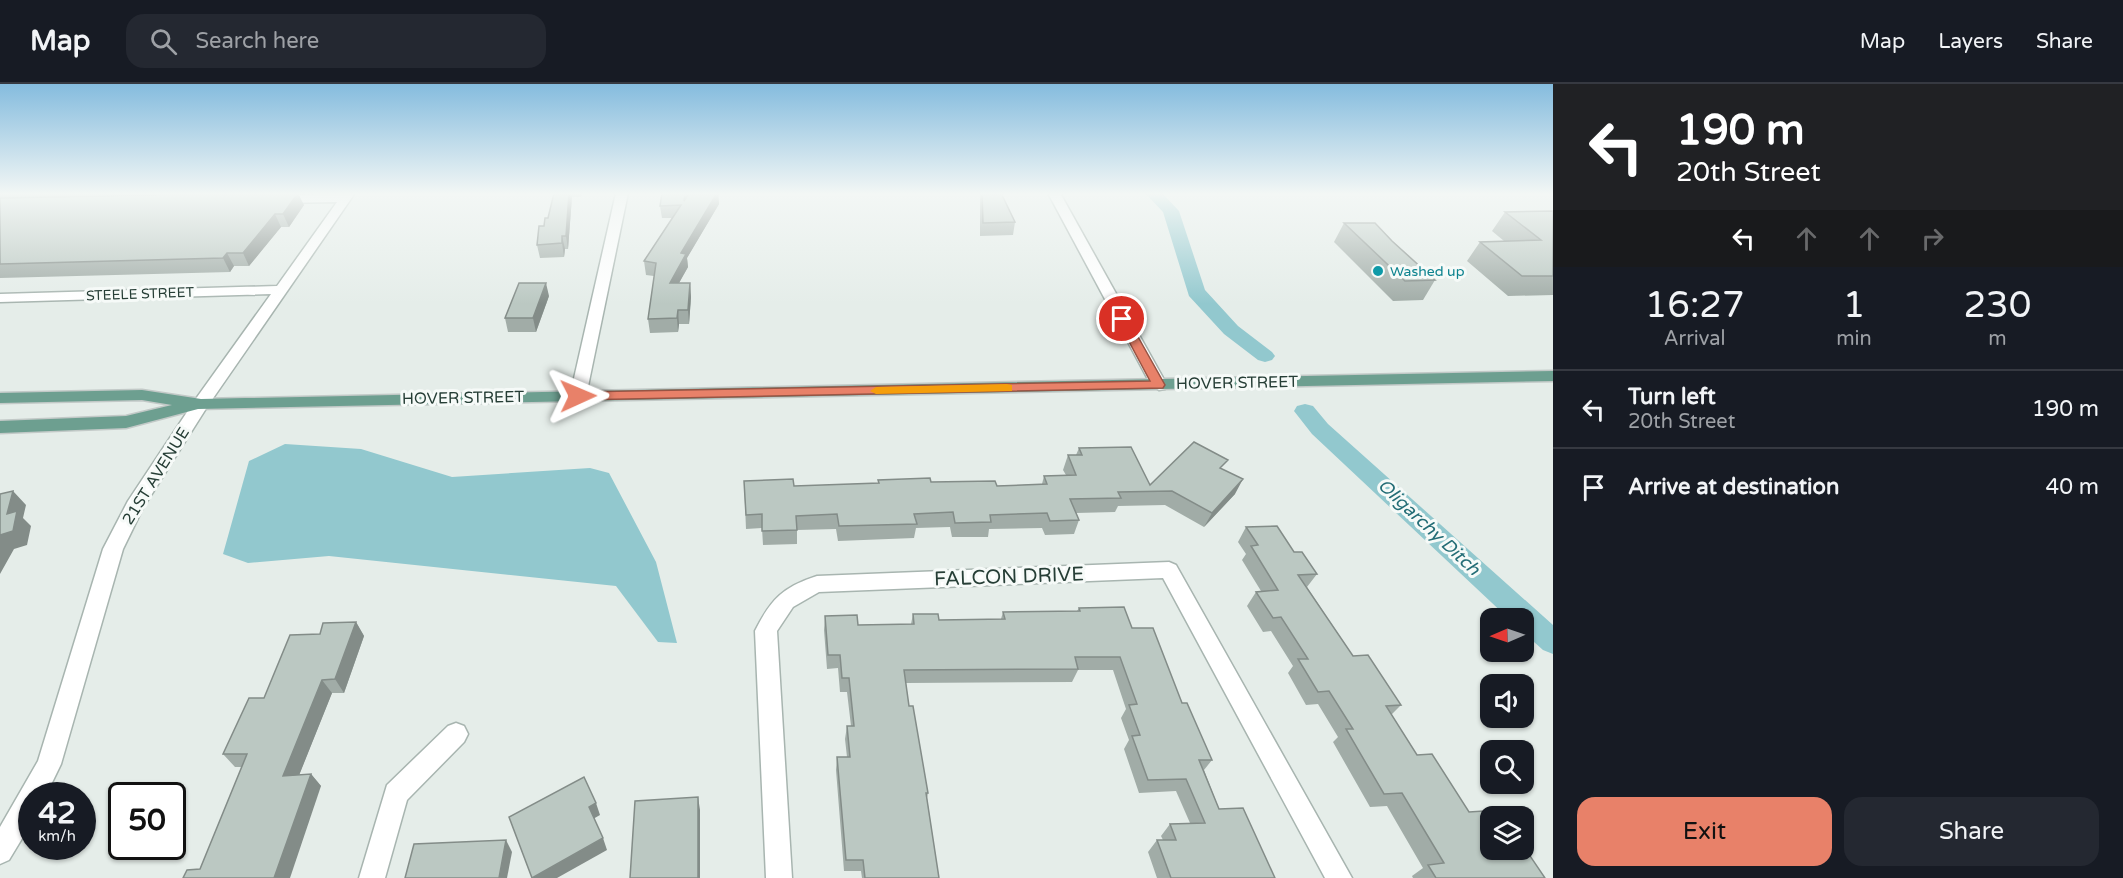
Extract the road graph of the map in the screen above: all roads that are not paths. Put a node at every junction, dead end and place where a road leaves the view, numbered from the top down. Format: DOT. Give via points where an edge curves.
graph roads {
  1 [pos="322,230"];
  2 [pos="614,230"];
  3 [pos="1074,230"];
  4 [pos="280,290"];
  5 [pos="0,298"];
  6 [pos="1553,376"];
  7 [pos="1158,385"];
  8 [pos="578,396"];
  9 [pos="0,398"];
  10 [pos="201,404"];
  11 [pos="0,426"];
  12 [pos="456,734"];
  13 [pos="39,782"];
  14 [pos="18,820"];
  15 [pos="0,851"];
  16 [pos="372,878"];
  17 [pos="779,878"];
  18 [pos="1339,878"];
  1 -- 4 [label="street, 21ST AVENUE"];
  2 -- 8 [label="street"];
  3 -- 7 [label="street"];
  4 -- 5 [label="street, STEELE STREET"];
  4 -- 10 [label="street, 21ST AVENUE"];
  6 -- 7 [label="main road, HOVER STREET"];
  7 -- 8 [label="main road, HOVER STREET"];
  8 -- 10 [label="main road, HOVER STREET"];
  9 -- 10 [label="main road, HOVER STREET" via="142,395"];
  10 -- 11 [label="main road, HOVER STREET" via="126,422"];
  10 -- 13 [label="street, 21ST AVENUE" via="135,506 113,549 49,764"];
  12 -- 16 [label="street" via="396,793"];
  14 -- 15 [label="street, 21ST AVENUE"];
  17 -- 18 [label="street, FALCON DRIVE" via="766,630 776,609 792,595 817,584 1169,570"];
}
